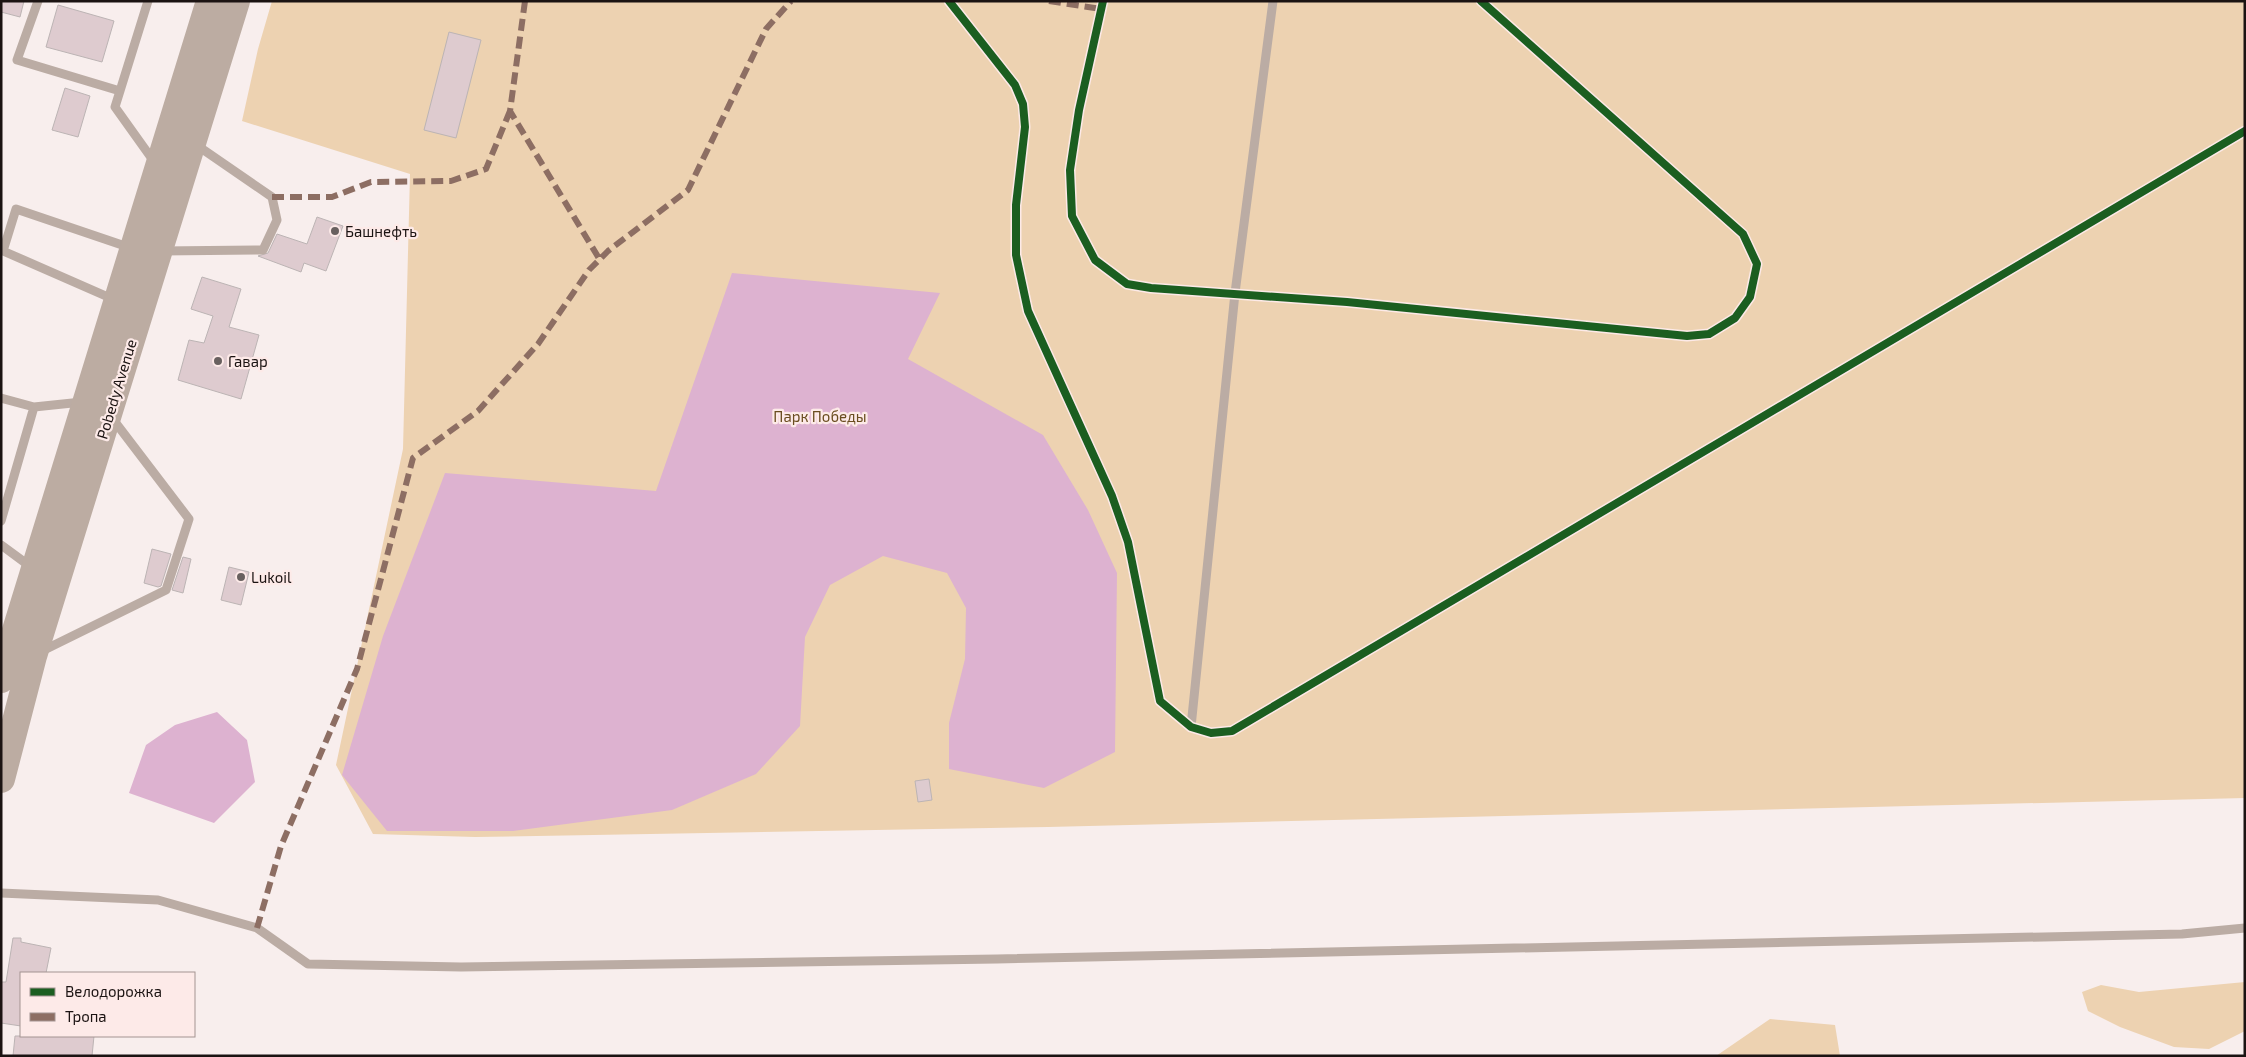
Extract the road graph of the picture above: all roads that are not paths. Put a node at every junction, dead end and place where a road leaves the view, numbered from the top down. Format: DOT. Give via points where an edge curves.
graph roads {
  1 [pos="38,1"];
  2 [pos="148,1"];
  3 [pos="210,1"];
  4 [pos="236,1"];
  5 [pos="1273,1"];
  6 [pos="120,91"];
  7 [pos="193,143"];
  8 [pos="158,168"];
  9 [pos="146,250"];
  10 [pos="117,301"];
  11 [pos="1,398"];
  12 [pos="34,407"];
  13 [pos="98,408"];
  14 [pos="1,521"];
  15 [pos="1,545"];
  16 [pos="35,570"];
  17 [pos="33,656"];
  18 [pos="1,680"];
  19 [pos="1190,727"];
  20 [pos="1,779"];
  21 [pos="1,893"];
  22 [pos="2245,928"];
  1 -- 6 [label="lane" via="17,60"];
  2 -- 6 [label="lane"];
  3 -- 8 [label="main road, Pobedy Avenue"];
  4 -- 7 [label="main road, Pobedy Avenue"];
  5 -- 19 [label="lane" via="1235,293"];
  6 -- 8 [label="lane" via="115,107"];
  7 -- 9 [label="main road, Pobedy Avenue"];
  7 -- 9 [label="lane" via="272,197 277,220 264,250"];
  8 -- 9 [label="main road, Pobedy Avenue"];
  9 -- 10 [label="main road, Pobedy Avenue"];
  9 -- 10 [label="lane" via="16,210 2,251"];
  9 -- 13 [label="main road, Pobedy Avenue"];
  10 -- 13 [label="main road, Pobedy Avenue"];
  11 -- 12 [label="lane"];
  12 -- 13 [label="lane"];
  12 -- 14 [label="lane"];
  13 -- 16 [label="main road, Pobedy Avenue"];
  13 -- 17 [label="main road, Pobedy Avenue"];
  13 -- 17 [label="lane" via="189,519 166,590"];
  15 -- 16 [label="lane"];
  16 -- 18 [label="main road, Pobedy Avenue"];
  17 -- 20 [label="main road, Pobedy Avenue"];
  21 -- 22 [label="lane" via="158,900 257,928 308,964 327,965 1007,959 2162,934"];
}
